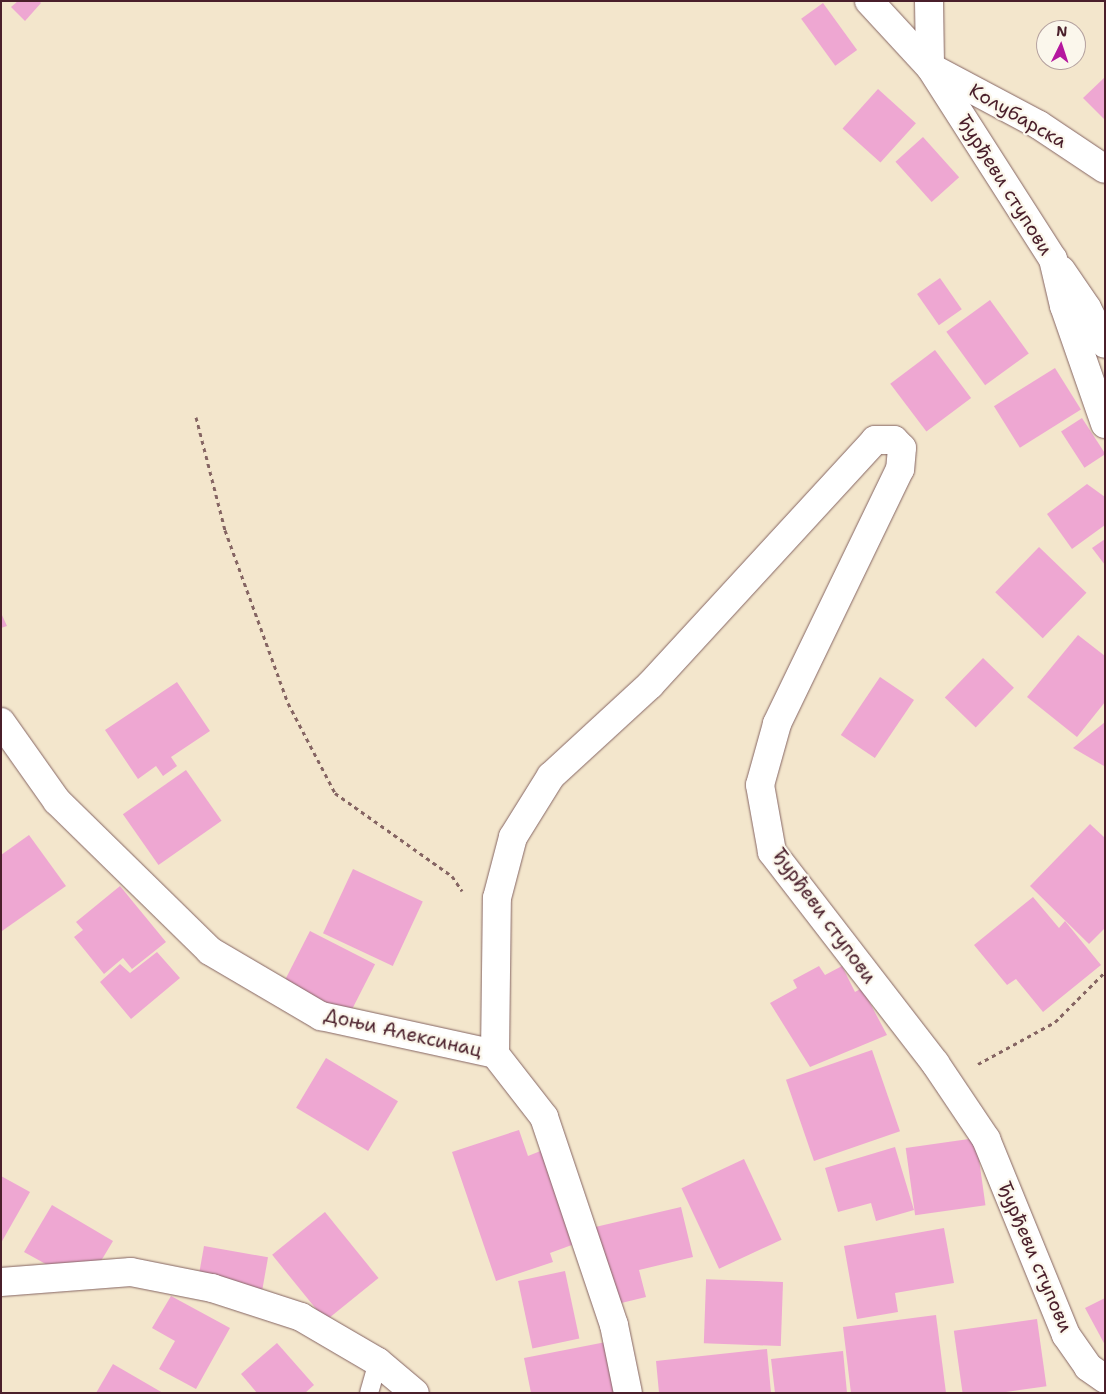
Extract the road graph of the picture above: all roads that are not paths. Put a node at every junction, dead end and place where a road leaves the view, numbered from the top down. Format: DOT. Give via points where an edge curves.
graph roads {
  1 [pos="869,1"];
  2 [pos="929,1"];
  3 [pos="930,67"];
  4 [pos="1105,169"];
  5 [pos="1053,259"];
  6 [pos="1105,344"];
  7 [pos="1105,424"];
  8 [pos="1,722"];
  9 [pos="495,1054"];
  10 [pos="1,1282"];
  11 [pos="378,1362"];
  12 [pos="1105,1379"];
  13 [pos="369,1393"];
  14 [pos="416,1393"];
  15 [pos="628,1393"];
  1 -- 3 [label="street, Ђурђеви ступови"];
  2 -- 3 [label="street"];
  3 -- 4 [label="street, Колубарска" via="1039,125"];
  3 -- 5 [label="street, Ђурђеви ступови"];
  5 -- 6 [label="street" via="1087,308"];
  5 -- 7 [label="street, Ђурђеви ступови" via="1064,306"];
  8 -- 9 [label="street, Доњи Алексинац" via="57,801 210,951 321,1016"];
  9 -- 12 [label="street, Ђурђеви ступови" via="497,898 513,837 551,776 650,684 875,440 894,440 902,448 900,469 778,724 760,785 772,852 947,1081 986,1139 1066,1335 1088,1366"];
  9 -- 15 [label="street, Доњи Алексинац" via="544,1118 614,1325"];
  10 -- 11 [label="street" via="131,1272 212,1288 301,1317"];
  11 -- 13 [label="lane"];
  11 -- 14 [label="street"];
}
